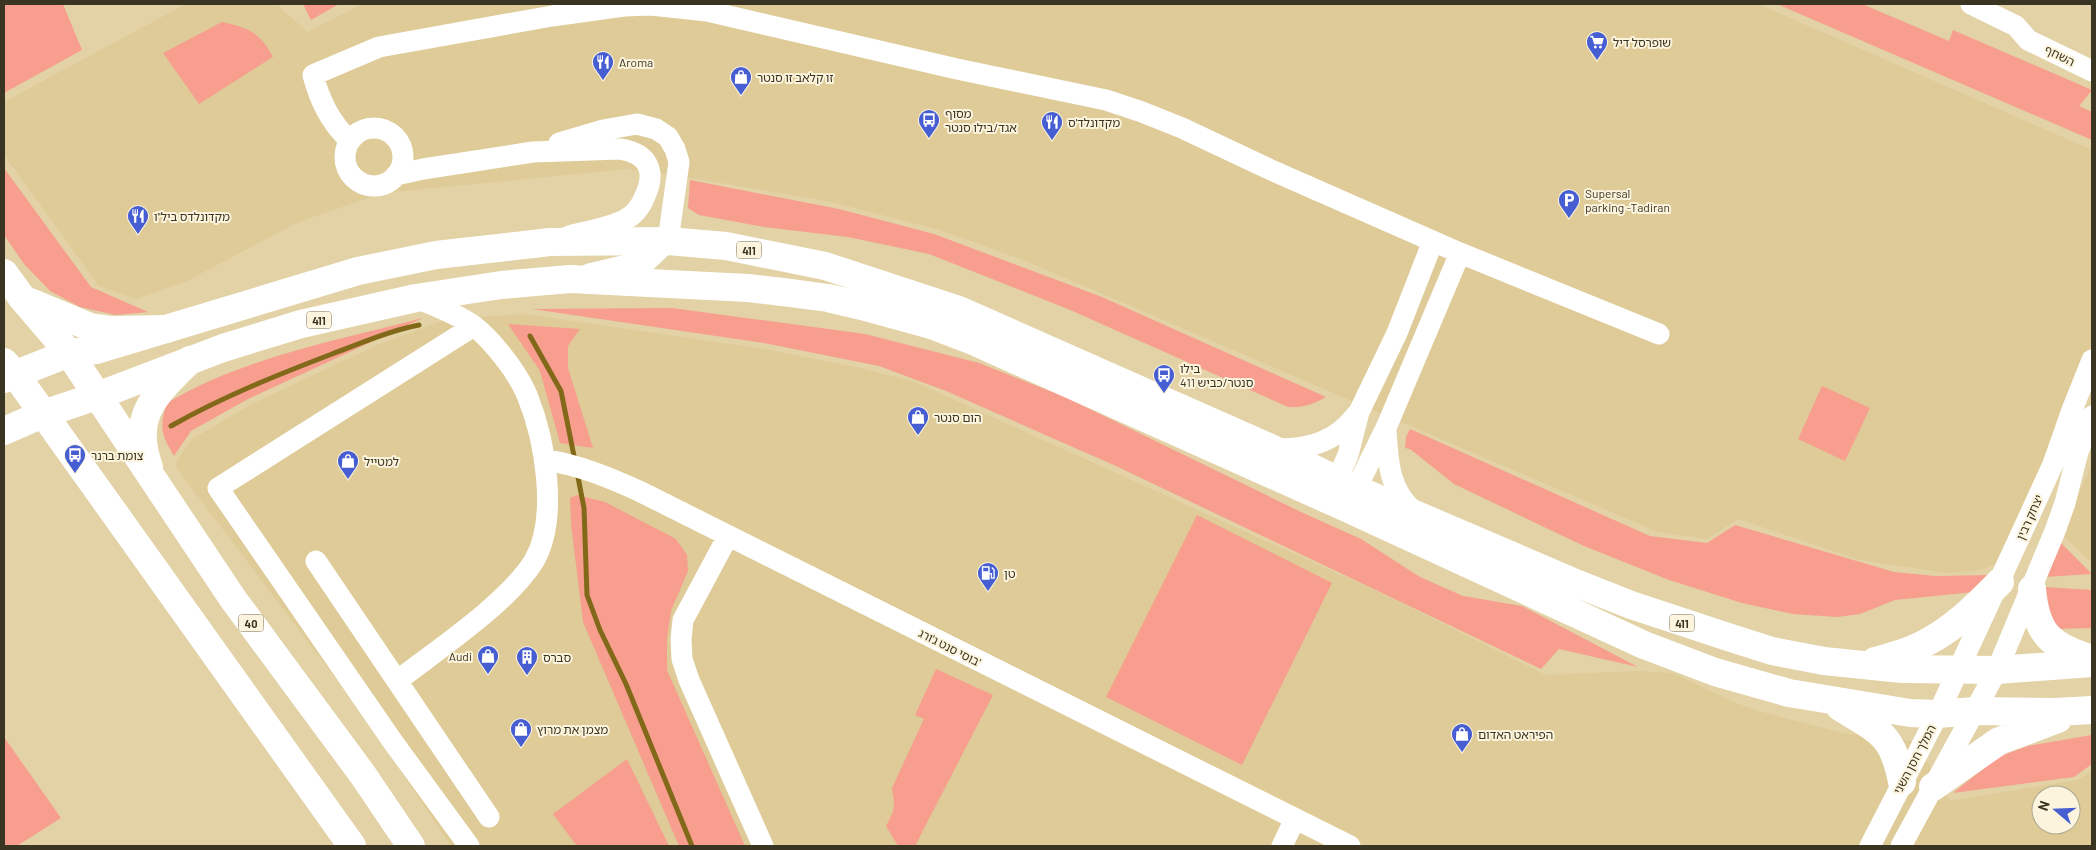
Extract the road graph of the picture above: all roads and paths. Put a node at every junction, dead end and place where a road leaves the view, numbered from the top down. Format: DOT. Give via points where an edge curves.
graph roads {
  1 [pos="1971,4"];
  2 [pos="2092,71"];
  3 [pos="350,141"];
  4 [pos="402,148"];
  5 [pos="533,152"];
  6 [pos="457,164"];
  7 [pos="396,175"];
  8 [pos="668,241"];
  9 [pos="1432,241"];
  10 [pos="550,242"];
  11 [pos="1460,253"];
  12 [pos="4,273"];
  13 [pos="570,279"];
  14 [pos="22,298"];
  15 [pos="416,298"];
  16 [pos="474,326"];
  17 [pos="166,329"];
  18 [pos="1659,334"];
  19 [pos="69,353"];
  20 [pos="190,360"];
  21 [pos="2092,360"];
  22 [pos="8,372"];
  23 [pos="97,396"];
  24 [pos="1359,412"];
  25 [pos="43,414"];
  26 [pos="2092,416"];
  27 [pos="1386,428"];
  28 [pos="4,431"];
  29 [pos="1273,449"];
  30 [pos="550,460"];
  31 [pos="155,484"];
  32 [pos="1344,491"];
  33 [pos="1421,516"];
  34 [pos="728,536"];
  35 [pos="316,561"];
  36 [pos="2000,582"];
  37 [pos="2032,589"];
  38 [pos="2092,659"];
  39 [pos="2092,663"];
  40 [pos="1860,665"];
  41 [pos="1997,670"];
  42 [pos="1958,671"];
  43 [pos="397,681"];
  44 [pos="1831,700"];
  45 [pos="1974,711"];
  46 [pos="2089,711"];
  47 [pos="1938,714"];
  48 [pos="1902,782"];
  49 [pos="1933,787"];
  50 [pos="489,817"];
  51 [pos="1295,819"];
  52 [pos="352,846"];
  53 [pos="411,846"];
  54 [pos="468,846"];
  55 [pos="763,846"];
  56 [pos="1282,846"];
  57 [pos="1350,846"];
  58 [pos="1870,846"];
  59 [pos="1901,846"];
  1 -- 2 [label="street, השחף" via="2016,26 2028,40"];
  3 -- 4 [label="street" via="364,130 382,129 397,139"];
  3 -- 7 [label="street" via="345,159 353,177 361,183 380,186"];
  3 -- 9 [label="street" via="326,112 313,75 379,47 624,6 680,8 707,11 1106,100 1182,128"];
  4 -- 6 [label="street" via="413,156"];
  4 -- 7 [label="street" via="401,167"];
  5 -- 6 [label="street"];
  5 -- 8 [label="street" via="603,130 637,124 656,128 668,137 679,162"];
  5 -- 10 [label="street" via="631,150 641,155 651,173 648,190 634,214 625,220"];
  6 -- 7 [label="street"];
  8 -- 10 [label="main road, 411"];
  8 -- 13 [label="street" via="648,260"];
  8 -- 29 [label="main road, 411" via="726,246 825,266 916,294 985,321"];
  9 -- 11 [label="street"];
  9 -- 24 [label="street" via="1397,333"];
  10 -- 17 [label="main road, 411" via="398,262"];
  11 -- 18 [label="street"];
  11 -- 27 [label="street"];
  12 -- 14 [label="main road, 40"];
  13 -- 15 [label="main road, 411"];
  13 -- 32 [label="main road, 411" via="791,293 836,300 931,325"];
  14 -- 17 [label="main road" via="90,327"];
  14 -- 19 [label="main road, 40"];
  15 -- 16 [label="street"];
  15 -- 20 [label="main road, 411" via="301,324"];
  16 -- 30 [label="street" via="509,364 527,393"];
  16 -- 54 [label="street" via="218,488"];
  17 -- 19 [label="main road, 411" via="96,350"];
  19 -- 22 [label="main road, 411"];
  19 -- 23 [label="main road, 40"];
  20 -- 23 [label="main road, 411"];
  20 -- 31 [label="main road" via="164,386 145,416 141,434 143,450"];
  21 -- 36 [label="street, יצחק רבין" via="2053,464"];
  22 -- 25 [label="main road"];
  23 -- 25 [label="main road, 411"];
  23 -- 31 [label="main road, 40"];
  24 -- 29 [label="street" via="1344,430 1322,442 1290,450"];
  24 -- 32 [label="street" via="1348,455"];
  25 -- 28 [label="main road, 411"];
  25 -- 52 [label="main road"];
  26 -- 37 [label="street" via="2078,452 2065,503"];
  27 -- 32 [label="street"];
  27 -- 33 [label="street" via="1393,483 1399,496"];
  29 -- 32 [label="main road, 411"];
  30 -- 34 [label="street, בוסי סנט ג'ורג'" via="602,474"];
  30 -- 43 [label="street" via="544,528 540,550 532,563 491,607"];
  31 -- 53 [label="main road, 40" via="233,599 363,775"];
  32 -- 33 [label="main road, 411"];
  32 -- 44 [label="main road, 411" via="1644,645 1744,681"];
  33 -- 40 [label="main road, 411" via="1578,584 1687,624 1772,651"];
  34 -- 51 [label="street, בוסי סנט ג'ורג'"];
  34 -- 55 [label="street" via="683,620 682,659"];
  35 -- 43 [label="street"];
  36 -- 40 [label="main road" via="1961,620 1940,635 1909,651"];
  36 -- 42 [label="street, יצחק רבין"];
  37 -- 38 [label="main road" via="2042,631 2063,647"];
  37 -- 41 [label="street"];
  39 -- 41 [label="main road, 411"];
  40 -- 42 [label="main road, 411"];
  41 -- 42 [label="main road, 411"];
  41 -- 45 [label="street"];
  42 -- 47 [label="street, המלך חסן השני"];
  43 -- 50 [label="street"];
  44 -- 47 [label="main road, 411" via="1910,713"];
  44 -- 48 [label="main road" via="1884,736 1892,747"];
  45 -- 46 [label="main road, 411"];
  45 -- 47 [label="main road, 411"];
  45 -- 49 [label="street"];
  46 -- 49 [label="main road" via="2036,726 1999,741"];
  47 -- 48 [label="street, המלך חסן השני"];
  48 -- 58 [label="street, המלך חסן השני"];
  49 -- 59 [label="street"];
  51 -- 56 [label="street"];
  51 -- 57 [label="street, בוסי סנט ג'ורג'"];
}
